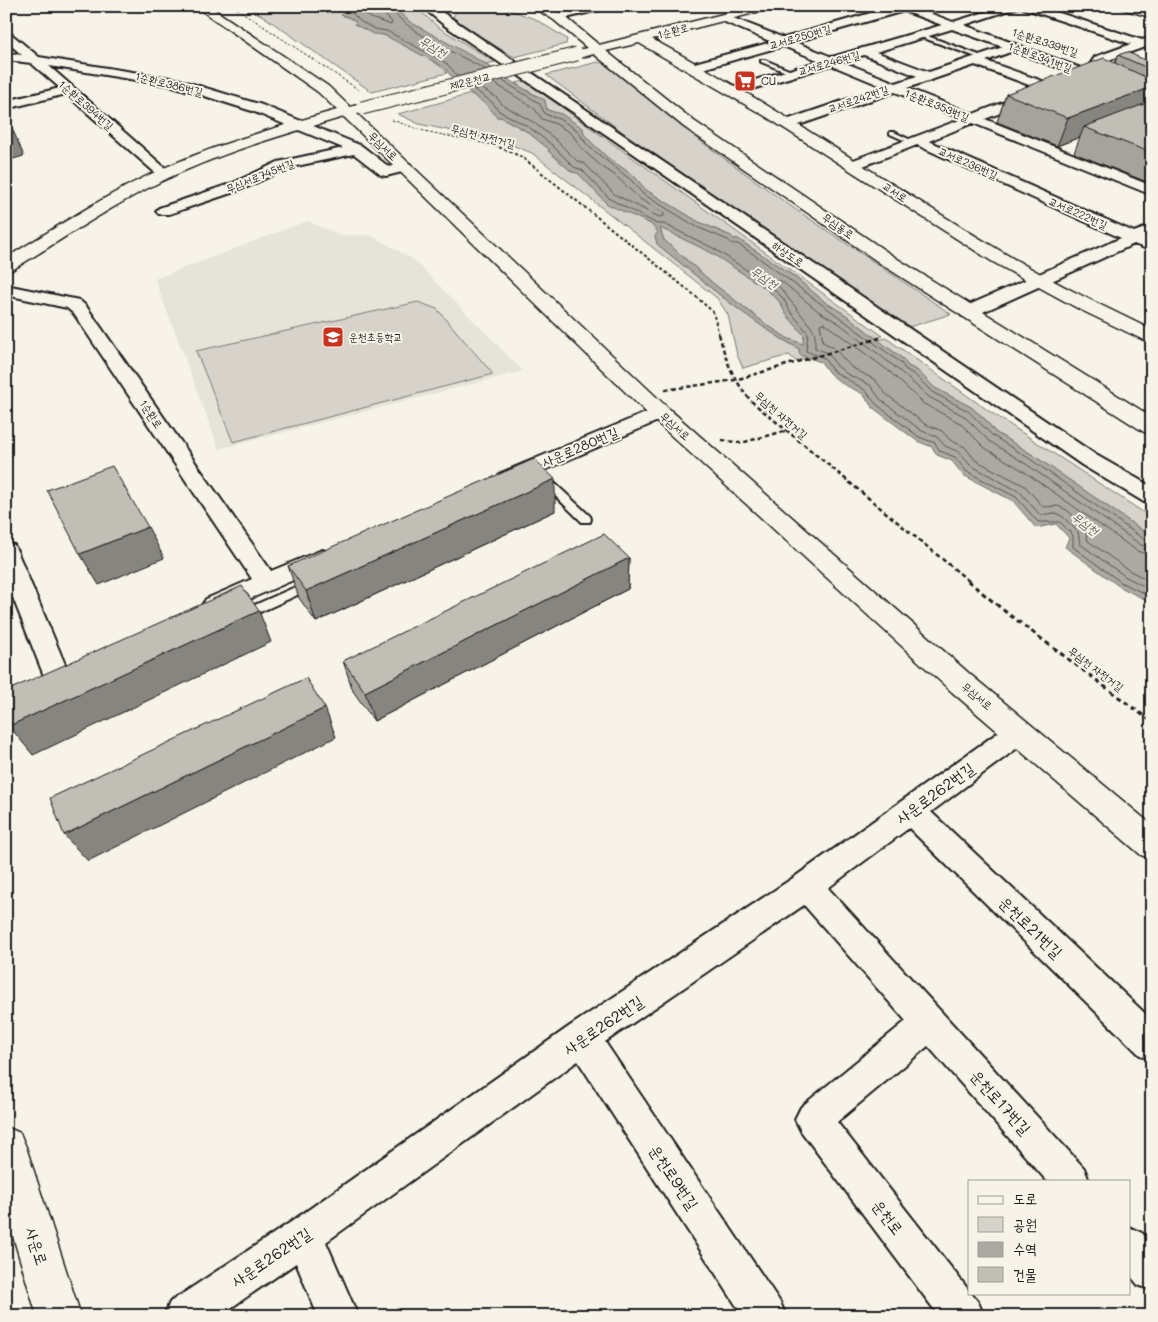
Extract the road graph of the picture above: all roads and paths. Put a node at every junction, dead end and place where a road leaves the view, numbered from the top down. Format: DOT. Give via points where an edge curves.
graph roads {
  1 [pos="201,6"];
  2 [pos="233,6"];
  3 [pos="426,6"];
  4 [pos="537,6"];
  5 [pos="603,6"];
  6 [pos="770,6"];
  7 [pos="1017,6"];
  8 [pos="1027,6"];
  9 [pos="1125,6"];
  10 [pos="902,7"];
  11 [pos="957,12"];
  12 [pos="1152,14"];
  13 [pos="558,17"];
  14 [pos="724,18"];
  15 [pos="976,18"];
  16 [pos="993,24"];
  17 [pos="954,25"];
  18 [pos="920,35"];
  19 [pos="8,39"];
  20 [pos="642,39"];
  21 [pos="783,42"];
  22 [pos="1148,44"];
  23 [pos="1015,48"];
  24 [pos="595,50"];
  25 [pos="866,52"];
  26 [pos="577,54"];
  27 [pos="6,56"];
  28 [pos="1095,58"];
  29 [pos="980,59"];
  30 [pos="34,60"];
  31 [pos="763,61"];
  32 [pos="831,62"];
  33 [pos="1117,65"];
  34 [pos="695,67"];
  35 [pos="793,73"];
  36 [pos="1089,75"];
  37 [pos="928,76"];
  38 [pos="893,87"];
  39 [pos="1052,89"];
  40 [pos="69,90"];
  41 [pos="735,90"];
  42 [pos="361,91"];
  43 [pos="6,105"];
  44 [pos="355,110"];
  45 [pos="1149,114"];
  46 [pos="970,118"];
  47 [pos="392,120"];
  48 [pos="301,124"];
  49 [pos="788,124"];
  50 [pos="892,133"];
  51 [pos="914,141"];
  52 [pos="1076,145"];
  53 [pos="357,149"];
  54 [pos="1059,152"];
  55 [pos="852,164"];
  56 [pos="405,167"];
  57 [pos="165,174"];
  58 [pos="1019,186"];
  59 [pos="1152,191"];
  60 [pos="164,211"];
  61 [pos="1152,230"];
  62 [pos="1136,239"];
  63 [pos="1152,246"];
  64 [pos="6,266"];
  65 [pos="1039,281"];
  66 [pos="6,290"];
  67 [pos="968,312"];
  68 [pos="880,338"];
  69 [pos="1152,338"];
  70 [pos="735,380"];
  71 [pos="644,398"];
  72 [pos="660,413"];
  73 [pos="1152,427"];
  74 [pos="785,430"];
  75 [pos="684,435"];
  76 [pos="484,488"];
  77 [pos="527,488"];
  78 [pos="1152,497"];
  79 [pos="586,519"];
  80 [pos="6,551"];
  81 [pos="338,551"];
  82 [pos="321,580"];
  83 [pos="266,582"];
  84 [pos="193,615"];
  85 [pos="231,620"];
  86 [pos="57,676"];
  87 [pos="1152,722"];
  88 [pos="1019,732"];
  89 [pos="911,811"];
  90 [pos="1152,845"];
  91 [pos="807,886"];
  92 [pos="930,1023"];
  93 [pos="582,1038"];
  94 [pos="1152,1043"];
  95 [pos="6,1147"];
  96 [pos="1070,1180"];
  97 [pos="304,1235"];
  98 [pos="1130,1247"];
  99 [pos="1152,1271"];
  100 [pos="60,1316"];
  101 [pos="184,1316"];
  102 [pos="338,1316"];
  103 [pos="766,1316"];
  104 [pos="964,1316"];
  1 -- 44 [label="street, 무심서로"];
  2 -- 42 [label="path"];
  3 -- 78 [label="street, 하상도로" via="1089,460"];
  4 -- 13 [label="street, 무심동로"];
  5 -- 13 [label="street"];
  6 -- 14 [label="street, 1순환로"];
  7 -- 15 [label="street, 교서로246번길"];
  8 -- 22 [label="street"];
  9 -- 12 [label="street"];
  10 -- 17 [label="street, 1순환로341번길"];
  10 -- 21 [label="street, 교서로250번길"];
  11 -- 15 [label="street, 1순환로339번길"];
  13 -- 24 [label="street, 무심동로"];
  14 -- 20 [label="street, 1순환로"];
  14 -- 21 [label="street, 1순환로353번길"];
  15 -- 16 [label="street, 1순환로339번길"];
  15 -- 17 [label="street, 교서로246번길"];
  17 -- 18 [label="street, 교서로246번길"];
  17 -- 23 [label="street, 1순환로341번길"];
  18 -- 25 [label="street, 교서로246번길"];
  18 -- 29 [label="lane"];
  19 -- 30 [label="street, 1순환로394번길"];
  20 -- 24 [label="street, 1순환로"];
  20 -- 34 [label="street, 교서로"];
  21 -- 32 [label="street, 1순환로353번길"];
  21 -- 34 [label="street, 교서로250번길"];
  22 -- 28 [label="street"];
  23 -- 29 [label="street, 교서로242번길"];
  23 -- 36 [label="street, 1순환로341번길"];
  24 -- 26 [label="street, 1순환로"];
  24 -- 67 [label="street, 무심동로" via="689,124"];
  25 -- 32 [label="street, 교서로246번길"];
  25 -- 37 [label="street, 교서로246번길"];
  26 -- 44 [label="street, 제2운천교, bridge"];
  27 -- 30 [label="street, 1순환로386번길"];
  28 -- 33 [label="street"];
  28 -- 36 [label="street"];
  29 -- 37 [label="street, 교서로242번길"];
  29 -- 39 [label="street"];
  30 -- 40 [label="street, 1순환로394번길"];
  30 -- 48 [label="street, 1순환로386번길" via="176,83"];
  31 -- 35 [label="lane, 교서로246번길"];
  32 -- 35 [label="street, 교서로246번길"];
  32 -- 38 [label="street, 1순환로353번길"];
  34 -- 41 [label="street, 교서로"];
  35 -- 41 [label="street, 교서로246번길"];
  36 -- 39 [label="street, 교서로236번길"];
  36 -- 45 [label="street, 1순환로341번길"];
  37 -- 38 [label="street, 교서로242번길"];
  38 -- 46 [label="street, 1순환로353번길"];
  38 -- 49 [label="street, 교서로242번길"];
  39 -- 46 [label="street, 교서로236번길"];
  40 -- 43 [label="street"];
  40 -- 57 [label="street, 1순환로394번길"];
  41 -- 49 [label="street, 교서로"];
  44 -- 48 [label="street"];
  44 -- 56 [label="street, 무심서로"];
  46 -- 51 [label="street, 교서로236번길"];
  46 -- 54 [label="street, 1순환로353번길"];
  47 -- 70 [label="path, 무심천 자전거길" via="420,130 499,147 522,156 713,312 723,352"];
  48 -- 53 [label="street, 1순환로386번길"];
  48 -- 57 [label="street" via="225,149"];
  49 -- 55 [label="street, 교서로"];
  50 -- 51 [label="lane"];
  51 -- 55 [label="street, 교서로236번길"];
  51 -- 58 [label="street, 교서로236번길"];
  52 -- 54 [label="street"];
  53 -- 56 [label="street, 1순환로386번길" via="386,172"];
  53 -- 60 [label="street, 무심서로745번길" via="283,165 238,186"];
  54 -- 59 [label="street, 1순환로353번길"];
  55 -- 65 [label="street, 교서로"];
  56 -- 71 [label="street, 무심서로"];
  57 -- 64 [label="street"];
  58 -- 62 [label="street, 교서로222번길"];
  61 -- 62 [label="street, 교서로222번길"];
  62 -- 63 [label="street, 교서로222번길"];
  62 -- 65 [label="street, 교서로222번길"];
  65 -- 67 [label="street, 교서로222번길"];
  65 -- 69 [label="street, 교서로"];
  66 -- 83 [label="street, 1순환로" via="73,304 80,310"];
  67 -- 73 [label="street, 무심동로"];
  68 -- 70 [label="path"];
  70 -- 71 [label="path" via="678,388"];
  70 -- 74 [label="path, 무심천 자전거길" via="751,401"];
  71 -- 72 [label="street, 무심서로"];
  72 -- 75 [label="street, 무심서로"];
  72 -- 76 [label="street, 사운로280번길"];
  74 -- 75 [label="path" via="741,443"];
  74 -- 87 [label="path, 무심천 자전거길" via="1007,613"];
  75 -- 88 [label="street, 무심서로"];
  77 -- 79 [label="lane" via="545,480"];
  80 -- 86 [label="street"];
  81 -- 83 [label="street"];
  82 -- 85 [label="lane"];
  83 -- 84 [label="street"];
  88 -- 89 [label="street, 사운로262번길"];
  88 -- 90 [label="street, 무심서로"];
  89 -- 91 [label="street, 사운로262번길"];
  89 -- 94 [label="street, 운천로21번길"];
  91 -- 92 [label="street, 운천로17번길"];
  91 -- 93 [label="street, 사운로262번길"];
  92 -- 96 [label="street, 운천로17번길"];
  92 -- 104 [label="street, 운천로" via="813,1119"];
  93 -- 97 [label="street, 사운로262번길"];
  93 -- 103 [label="street, 운천로9번길"];
  95 -- 100 [label="street, 사운로"];
  97 -- 101 [label="street, 사운로262번길"];
  97 -- 102 [label="street"];
  98 -- 99 [label="street"];
}
